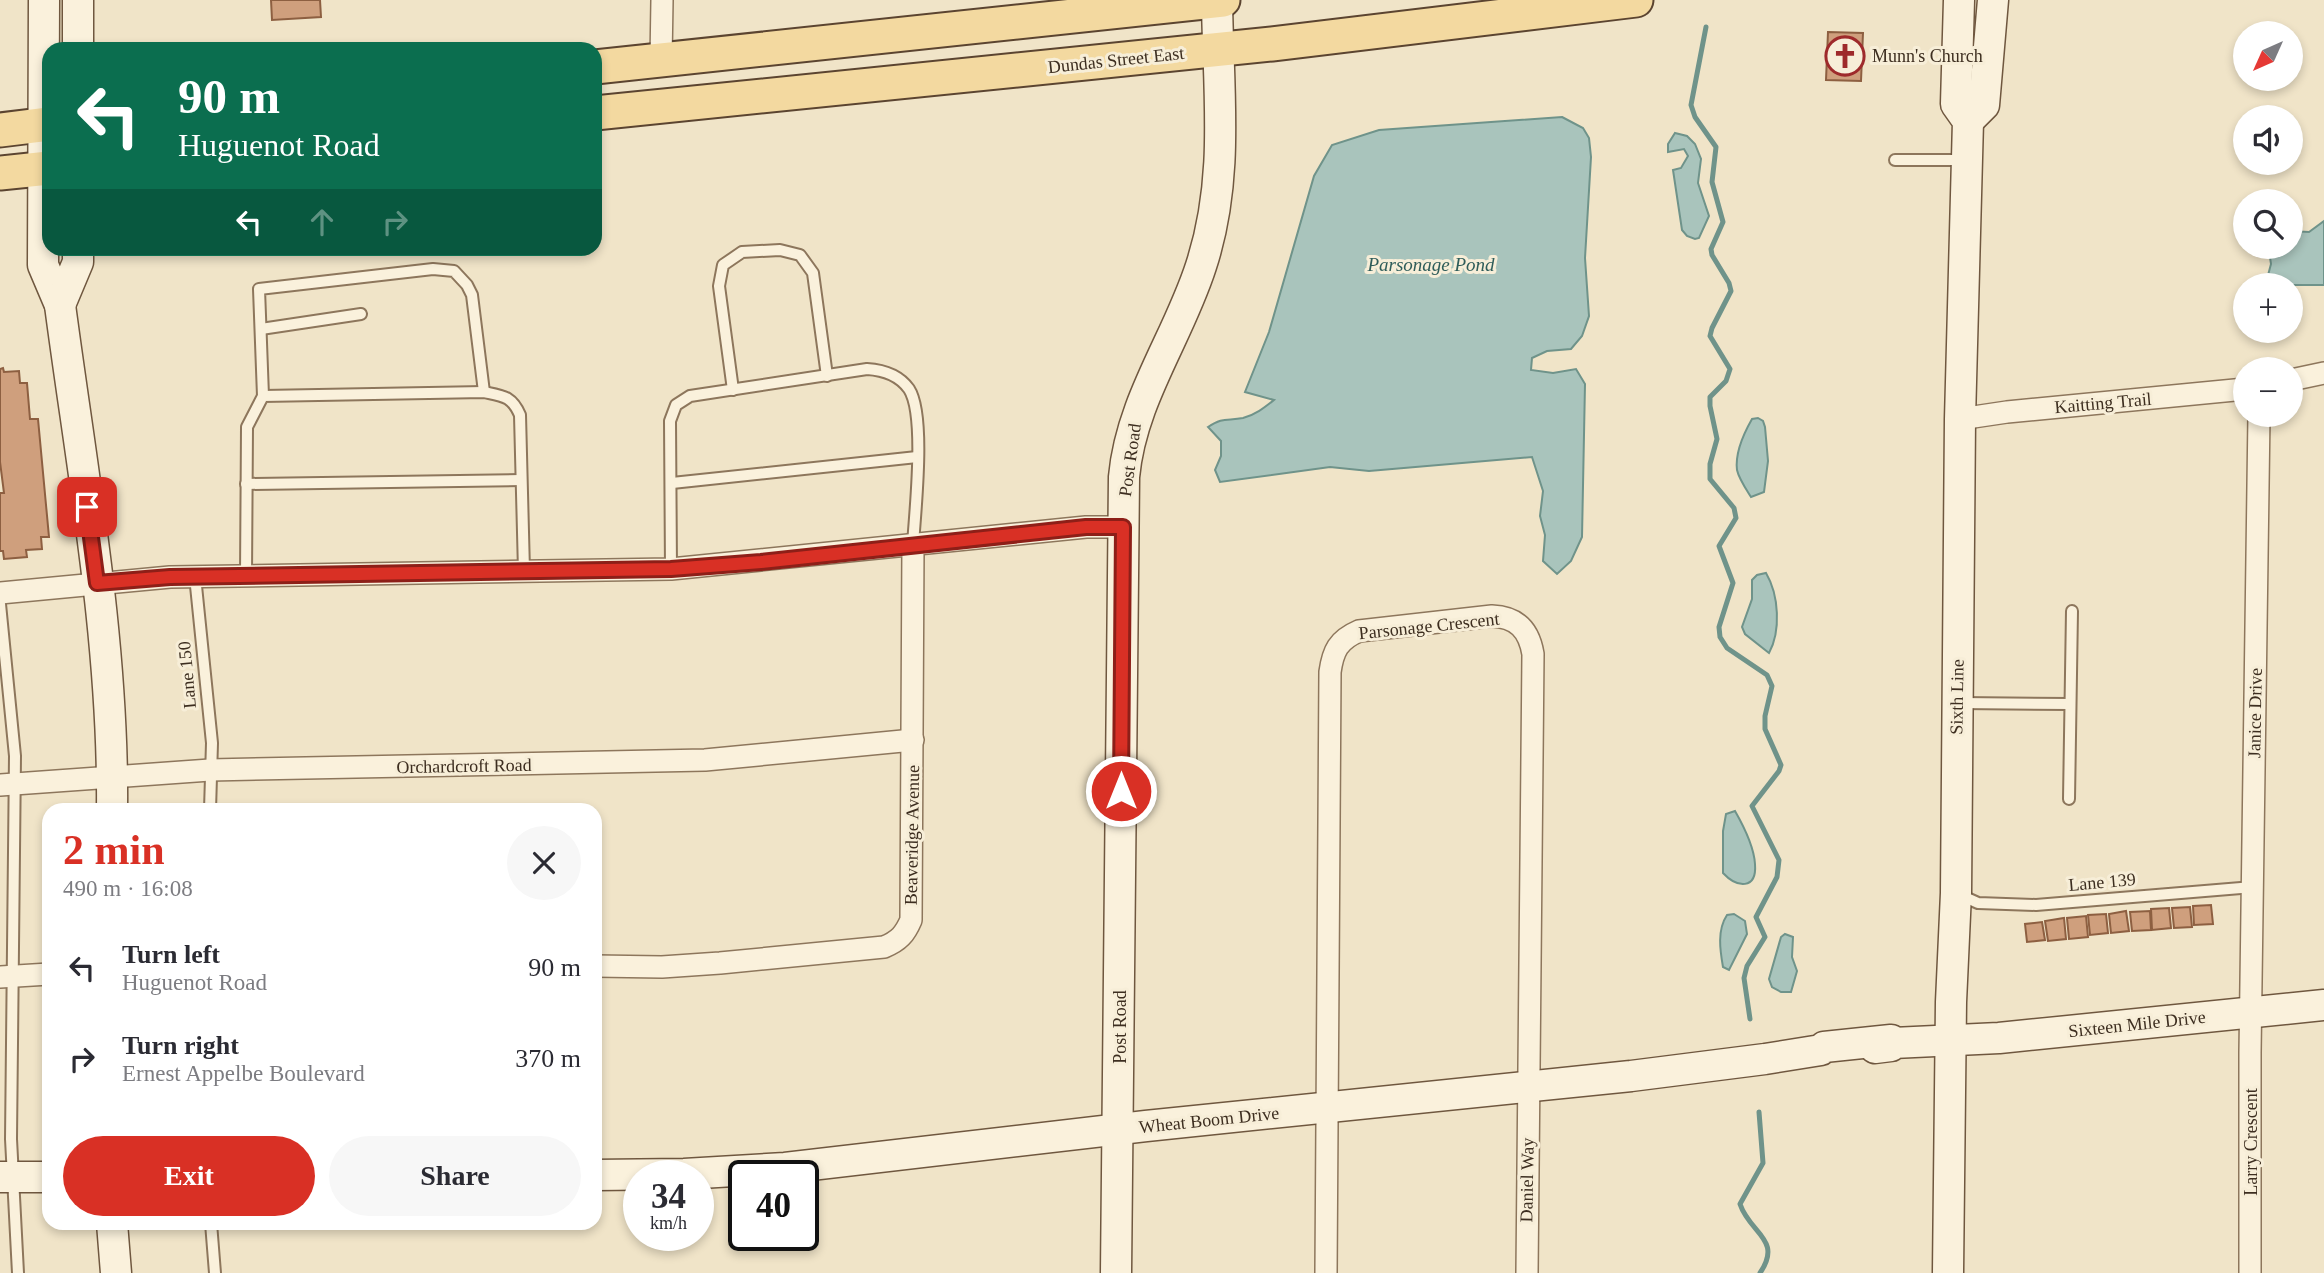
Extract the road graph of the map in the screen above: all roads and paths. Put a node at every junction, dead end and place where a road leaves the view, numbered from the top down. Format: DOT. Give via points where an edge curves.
graph roads {
  1 [pos="44,0"];
  2 [pos="78,0"];
  3 [pos="662,0"];
  4 [pos="1217,0"];
  5 [pos="1223,0"];
  6 [pos="1636,0"];
  7 [pos="1959,0"];
  8 [pos="1993,0"];
  9 [pos="45,42"];
  10 [pos="78,42"];
  11 [pos="1217,50"];
  12 [pos="662,60"];
  13 [pos="602,66"];
  14 [pos="602,112"];
  15 [pos="1968,121"];
  16 [pos="42,125"];
  17 [pos="0,130"];
  18 [pos="1895,160"];
  19 [pos="1967,160"];
  20 [pos="42,168"];
  21 [pos="0,173"];
  22 [pos="43,256"];
  23 [pos="78,256"];
  24 [pos="60,304"];
  25 [pos="361,314"];
  26 [pos="261,329"];
  27 [pos="2324,373"];
  28 [pos="827,376"];
  29 [pos="2303,377"];
  30 [pos="2233,389"];
  31 [pos="733,390"];
  32 [pos="484,392"];
  33 [pos="263,396"];
  34 [pos="1960,419"];
  35 [pos="2259,427"];
  36 [pos="917,457"];
  37 [pos="521,480"];
  38 [pos="671,483"];
  39 [pos="246,484"];
  40 [pos="1123,527"];
  41 [pos="913,545"];
  42 [pos="671,569"];
  43 [pos="524,571"];
  44 [pos="246,575"];
  45 [pos="195,576"];
  46 [pos="97,583"];
  47 [pos="0,593"];
  48 [pos="0,604"];
  49 [pos="2072,611"];
  50 [pos="1957,703"];
  51 [pos="2070,704"];
  52 [pos="913,740"];
  53 [pos="210,770"];
  54 [pos="112,776"];
  55 [pos="7,784"];
  56 [pos="2069,799"];
  57 [pos="112,803"];
  58 [pos="210,803"];
  59 [pos="2253,887"];
  60 [pos="1956,893"];
  61 [pos="602,966"];
  62 [pos="42,974"];
  63 [pos="6,976"];
  64 [pos="2324,1005"];
  65 [pos="2251,1011"];
  66 [pos="1951,1041"];
  67 [pos="1529,1087"];
  68 [pos="1328,1108"];
  69 [pos="1118,1129"];
  70 [pos="602,1175"];
  71 [pos="6,1177"];
  72 [pos="42,1177"];
  73 [pos="113,1230"];
  74 [pos="212,1230"];
  75 [pos="18,1273"];
  76 [pos="116,1273"];
  77 [pos="215,1273"];
  78 [pos="1116,1273"];
  79 [pos="1326,1273"];
  80 [pos="1527,1273"];
  81 [pos="1948,1273"];
  82 [pos="2250,1273"];
  1 -- 9 [label="street"];
  2 -- 10 [label="street"];
  3 -- 12 [label="street"];
  4 -- 5 [label="main road"];
  4 -- 11 [label="street, Post Road"];
  4 -- 12 [label="main road"];
  6 -- 11 [label="main road, Dundas Street East"];
  7 -- 15 [label="street, Sixth Line" via="1956,104"];
  8 -- 15 [label="street, Sixth Line" via="1984,105"];
  11 -- 14 [label="main road, Dundas Street East"];
  11 -- 40 [label="street, Post Road" via="1222,133 1216,210 1189,300 1136,416 1126,460"];
  12 -- 13 [label="main road"];
  15 -- 19 [label="street, Sixth Line"];
  16 -- 17 [label="main road"];
  18 -- 19 [label="lane"];
  19 -- 34 [label="street, Sixth Line"];
  20 -- 21 [label="main road"];
  22 -- 24 [label="street"];
  23 -- 24 [label="street"];
  24 -- 46 [label="street"];
  25 -- 26 [label="lane"];
  26 -- 32 [label="lane" via="259,289 433,269 454,271 472,295"];
  26 -- 33 [label="lane"];
  27 -- 29 [label="street"];
  28 -- 31 [label="lane"];
  28 -- 31 [label="lane" via="813,273 800,255 780,250 742,252 723,265 719,286"];
  28 -- 36 [label="lane" via="867,369 901,380 916,405"];
  30 -- 34 [label="street, Kaitting Trail"];
  31 -- 38 [label="lane" via="690,396 676,405 670,421"];
  32 -- 33 [label="lane"];
  32 -- 37 [label="lane" via="507,397 520,415"];
  33 -- 39 [label="lane" via="247,427"];
  34 -- 50 [label="street, Sixth Line"];
  35 -- 59 [label="street, Janice Drive"];
  36 -- 38 [label="lane"];
  36 -- 41 [label="lane"];
  37 -- 39 [label="lane"];
  37 -- 43 [label="lane"];
  38 -- 42 [label="lane"];
  39 -- 44 [label="lane"];
  40 -- 41 [label="street"];
  40 -- 69 [label="street, Post Road"];
  41 -- 42 [label="street"];
  41 -- 52 [label="street, Beaveridge Avenue"];
  42 -- 43 [label="street"];
  43 -- 44 [label="street"];
  44 -- 45 [label="street"];
  45 -- 46 [label="street"];
  45 -- 53 [label="lane, Lane 150" via="212,743"];
  46 -- 47 [label="street"];
  46 -- 54 [label="street"];
  48 -- 55 [label="lane" via="15,756"];
  49 -- 51 [label="lane"];
  50 -- 51 [label="lane"];
  50 -- 60 [label="street, Sixth Line"];
  51 -- 56 [label="lane"];
  52 -- 53 [label="street, Orchardcroft Road" via="705,760"];
  52 -- 61 [label="street, Beaveridge Avenue" via="911,920 896,942 884,947 720,963"];
  53 -- 54 [label="street, Orchardcroft Road"];
  53 -- 58 [label="lane, Lane 150"];
  54 -- 55 [label="street, Orchardcroft Road"];
  54 -- 57 [label="street"];
  55 -- 63 [label="lane"];
  59 -- 60 [label="lane, Lane 139" via="2036,905 1978,903"];
  59 -- 65 [label="street, Janice Drive"];
  60 -- 66 [label="street, Sixth Line"];
  62 -- 63 [label="street"];
  63 -- 71 [label="lane"];
  64 -- 65 [label="street, Sixteen Mile Drive"];
  65 -- 66 [label="street, Sixteen Mile Drive"];
  65 -- 82 [label="street, Larry Crescent"];
  66 -- 67 [label="street, Wheat Boom Drive" via="1824,1053 1821,1049"];
  66 -- 81 [label="street, Sixth Line"];
  67 -- 68 [label="street, Wheat Boom Drive"];
  67 -- 68 [label="street, Parsonage Crescent" via="1533,654 1528,633 1520,624 1492,616 1359,631 1335,648 1330,672"];
  67 -- 80 [label="street, Daniel Way"];
  68 -- 69 [label="street, Wheat Boom Drive"];
  68 -- 79 [label="street"];
  69 -- 70 [label="street, Wheat Boom Drive" via="785,1168"];
  69 -- 78 [label="street, Post Road"];
  71 -- 72 [label="street"];
  71 -- 75 [label="lane"];
  73 -- 76 [label="street"];
  74 -- 77 [label="lane"];
}
